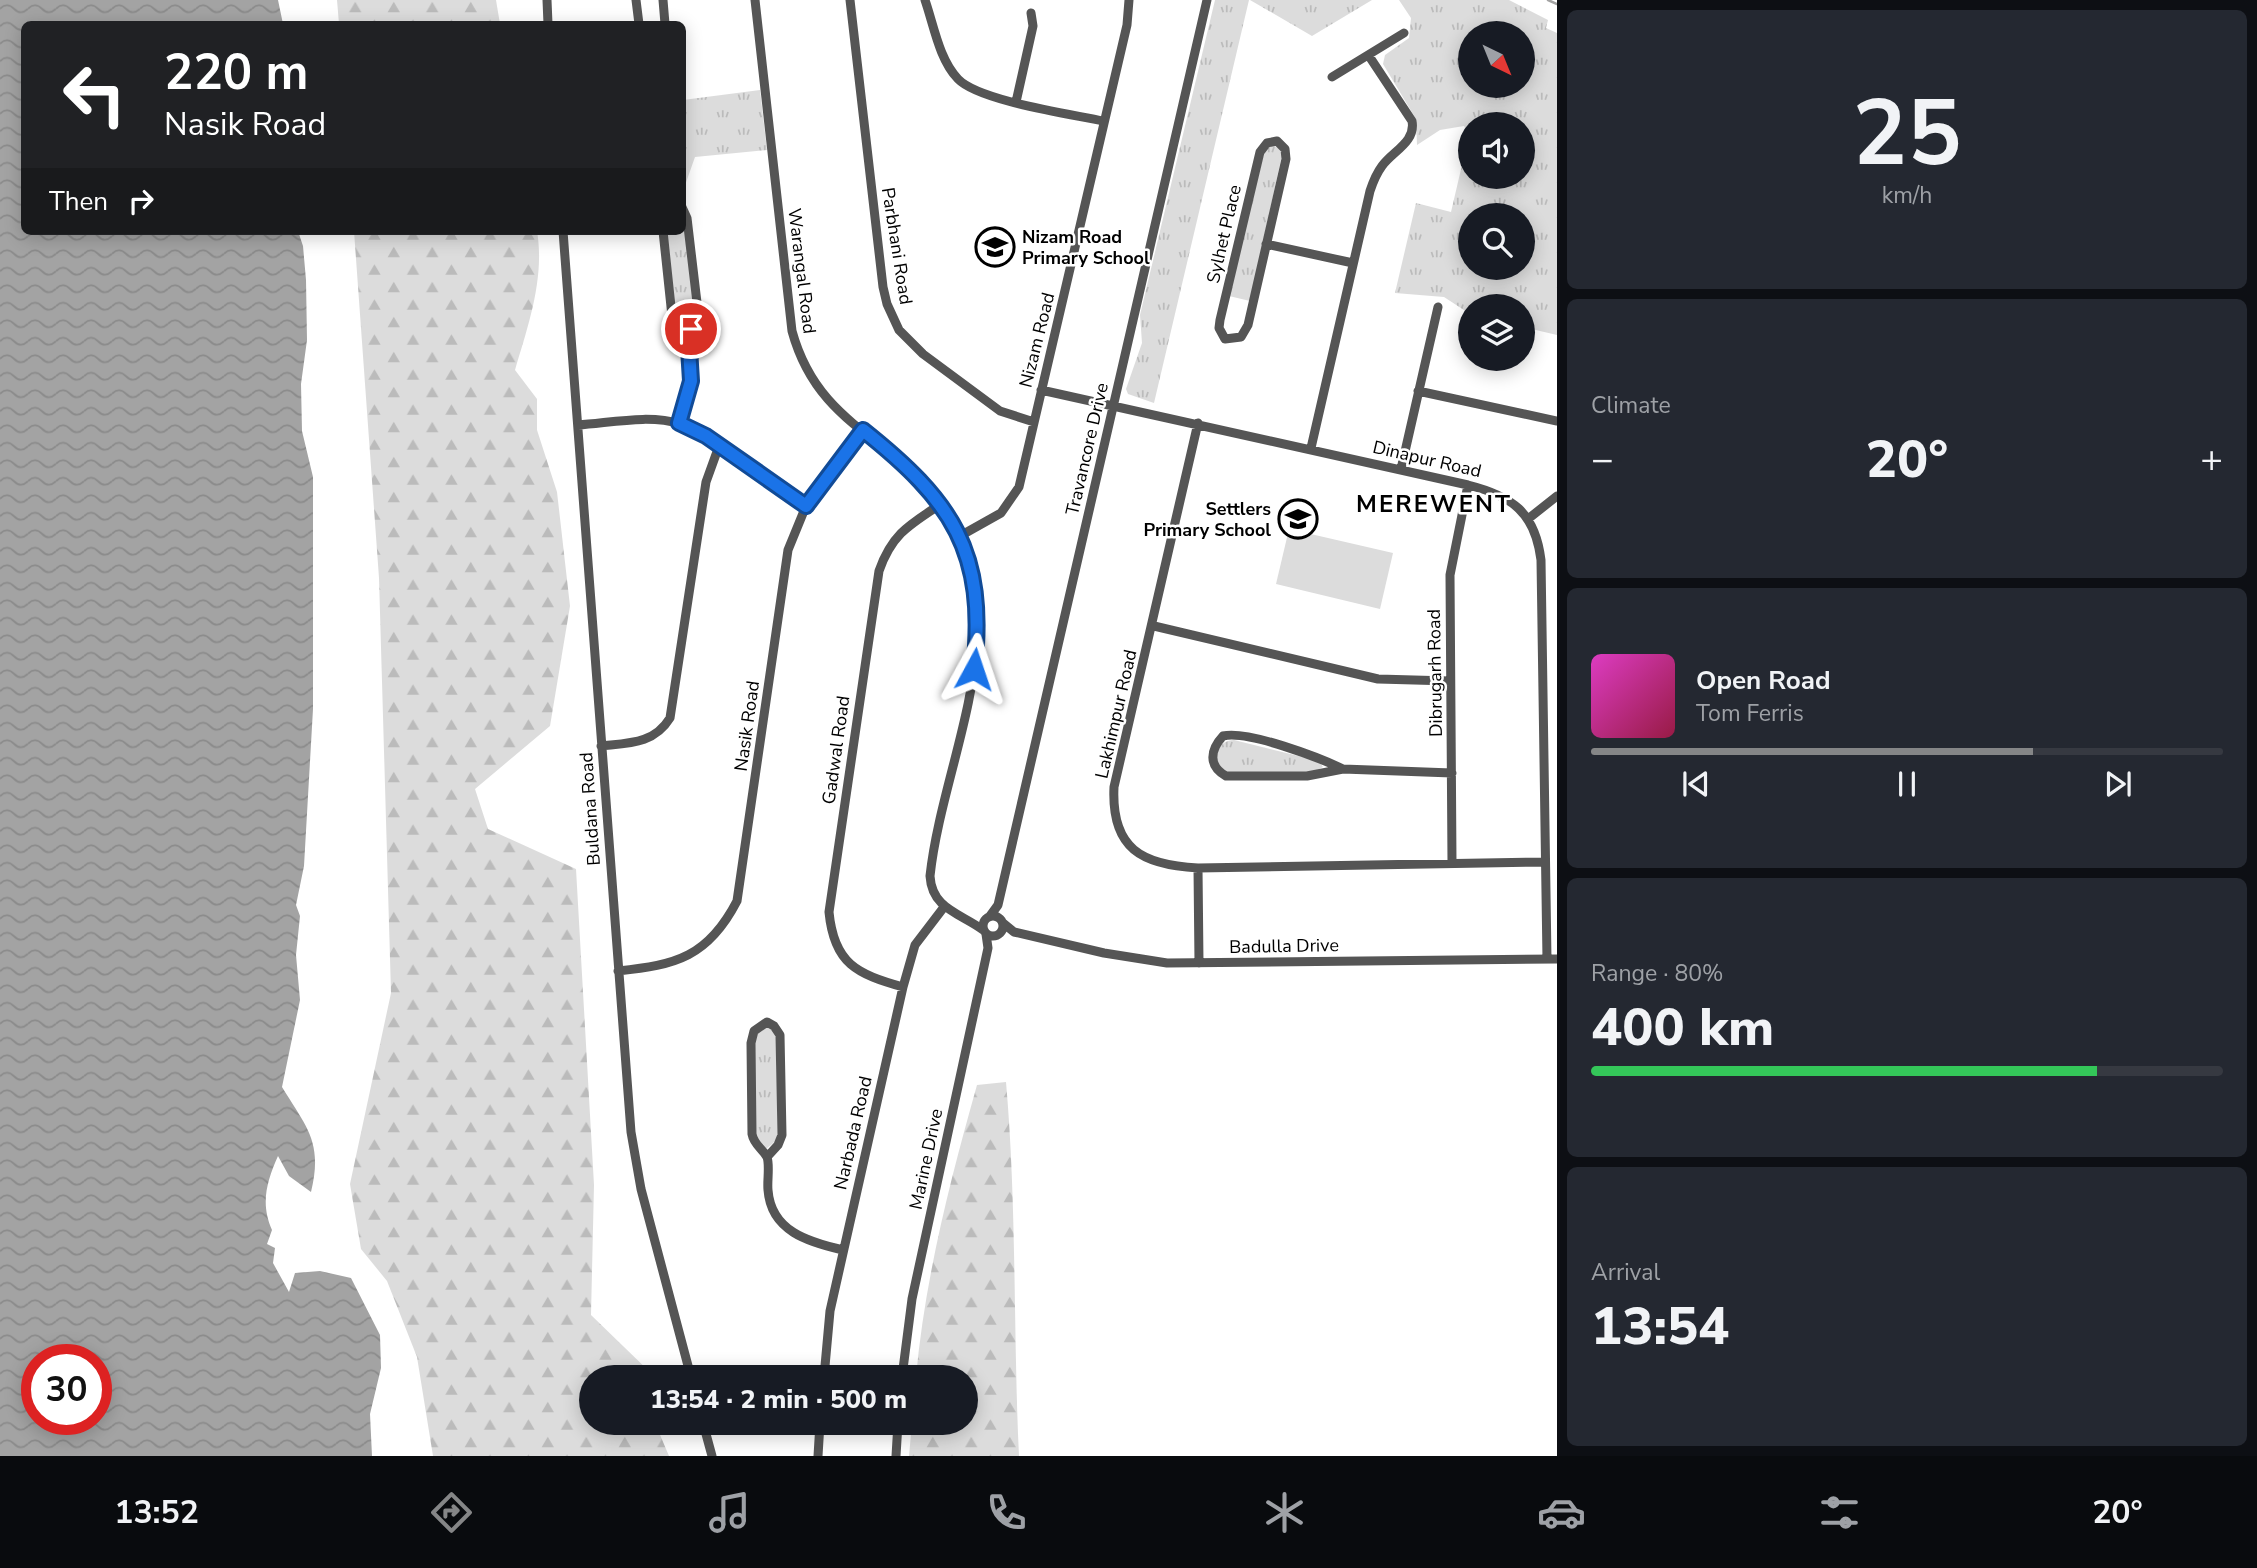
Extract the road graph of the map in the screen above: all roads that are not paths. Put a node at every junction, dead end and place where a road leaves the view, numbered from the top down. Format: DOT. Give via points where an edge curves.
graph roads {
  1 [pos="547,0"];
  2 [pos="636,0"];
  3 [pos="663,0"];
  4 [pos="755,0"];
  5 [pos="850,0"];
  6 [pos="925,0"];
  7 [pos="1129,0"];
  8 [pos="1207,0"];
  9 [pos="1031,13"];
  10 [pos="548,21"];
  11 [pos="639,21"];
  12 [pos="665,21"];
  13 [pos="1404,33"];
  14 [pos="1369,56"];
  15 [pos="1332,77"];
  16 [pos="1016,102"];
  17 [pos="1103,121"];
  18 [pos="686,216"];
  19 [pos="563,235"];
  20 [pos="663,235"];
  21 [pos="1266,244"];
  22 [pos="1353,263"];
  23 [pos="1437,307"];
  24 [pos="688,332"];
  25 [pos="1041,390"];
  26 [pos="1418,391"];
  27 [pos="1114,405"];
  28 [pos="1557,421"];
  29 [pos="1034,422"];
  30 [pos="679,423"];
  31 [pos="1198,423"];
  32 [pos="578,425"];
  33 [pos="863,430"];
  34 [pos="719,446"];
  35 [pos="1311,448"];
  36 [pos="1401,469"];
  37 [pos="1468,485"];
  38 [pos="1557,496"];
  39 [pos="941,504"];
  40 [pos="806,506"];
  41 [pos="1528,519"];
  42 [pos="960,536"];
  43 [pos="1154,626"];
  44 [pos="1450,681"];
  45 [pos="601,746"];
  46 [pos="1343,769"];
  47 [pos="1452,774"];
  48 [pos="1452,862"];
  49 [pos="1545,862"];
  50 [pos="1198,869"];
  51 [pos="944,907"];
  52 [pos="967,918"];
  53 [pos="996,919"];
  54 [pos="985,932"];
  55 [pos="1014,932"];
  56 [pos="998,935"];
  57 [pos="988,948"];
  58 [pos="1552,959"];
  59 [pos="1199,963"];
  60 [pos="618,971"];
  61 [pos="903,987"];
  62 [pos="767,1157"];
  63 [pos="843,1250"];
  64 [pos="688,1365"];
  65 [pos="825,1365"];
  66 [pos="904,1365"];
  67 [pos="706,1435"];
  68 [pos="819,1435"];
  69 [pos="897,1435"];
  70 [pos="712,1456"];
  71 [pos="818,1456"];
  72 [pos="896,1456"];
  1 -- 10 [label="street"];
  2 -- 11 [label="street"];
  3 -- 12 [label="street"];
  4 -- 33 [label="street, Warangal Road" via="792,331 811,381 833,407"];
  5 -- 29 [label="street, Parbhani Road" via="883,287 892,317 923,354 1000,411"];
  6 -- 16 [label="street" via="944,58 959,80 974,91"];
  7 -- 17 [label="street, Nizam Road"];
  8 -- 27 [label="street, Travancore Drive"];
  9 -- 16 [label="street" via="1033,26"];
  13 -- 14 [label="street"];
  14 -- 15 [label="street"];
  14 -- 22 [label="street" via="1412,121 1411,135 1375,177"];
  16 -- 17 [label="street"];
  17 -- 25 [label="street, Nizam Road"];
  18 -- 24 [label="street" via="698,311"];
  19 -- 32 [label="street, Buldana Road"];
  20 -- 24 [label="street" via="672,316 677,327"];
  21 -- 21 [label="street, Sylhet Place" via="1286,159 1285,149 1277,141 1267,143 1260,152 1220,320 1225,339 1238,338 1248,325"];
  21 -- 22 [label="street"];
  22 -- 35 [label="street"];
  23 -- 26 [label="street"];
  24 -- 30 [label="street" via="691,381"];
  25 -- 27 [label="street, Dinapur Road"];
  25 -- 29 [label="street, Nizam Road"];
  26 -- 28 [label="street"];
  26 -- 36 [label="street"];
  27 -- 31 [label="street, Dinapur Road"];
  27 -- 53 [label="street, Travancore Drive"];
  29 -- 42 [label="street, Nizam Road" via="1012,502"];
  30 -- 32 [label="street" via="638,420"];
  30 -- 34 [label="street"];
  31 -- 35 [label="street, Dinapur Road"];
  31 -- 43 [label="street, Lakhimpur Road"];
  32 -- 45 [label="street, Buldana Road"];
  33 -- 39 [label="street, Warangal Road" via="917,475"];
  33 -- 40 [label="street, Nasik Road"];
  34 -- 40 [label="street"];
  34 -- 45 [label="street" via="706,482 670,718 648,739"];
  35 -- 36 [label="street, Dinapur Road"];
  36 -- 37 [label="street, Dinapur Road"];
  37 -- 41 [label="street, Dinapur Road" via="1495,492"];
  37 -- 44 [label="street, Dibrugarh Road" via="1450,575"];
  38 -- 41 [label="street"];
  39 -- 42 [label="street, Warangal Road"];
  39 -- 61 [label="street, Gadwal Road" via="896,536 878,571 829,912 835,940 849,964 864,976"];
  40 -- 60 [label="street, Nasik Road" via="786,562 737,901 717,934 689,956 668,965"];
  41 -- 49 [label="street, Dinapur Road" via="1539,542 1541,560"];
  42 -- 51 [label="street, Warangal Road" via="974,584 977,644 969,701 932,863 931,887"];
  43 -- 44 [label="street" via="1378,679"];
  43 -- 50 [label="street, Lakhimpur Road" via="1114,788 1115,815 1119,829 1137,853 1158,865"];
  44 -- 47 [label="street, Dibrugarh Road"];
  45 -- 60 [label="street, Buldana Road"];
  46 -- 46 [label="street" via="1307,776 1226,776 1215,768 1212,752 1223,736 1235,736 1315,756"];
  46 -- 47 [label="street"];
  47 -- 48 [label="street, Dibrugarh Road"];
  48 -- 49 [label="street, Lakhimpur Road"];
  48 -- 50 [label="street, Lakhimpur Road"];
  49 -- 58 [label="street, Dinapur Road"];
  50 -- 59 [label="street"];
  51 -- 52 [label="street"];
  51 -- 61 [label="street, Narbada Road" via="915,945"];
  52 -- 53 [label="street"];
  52 -- 54 [label="street"];
  53 -- 54 [label="street"];
  53 -- 55 [label="street, Badulla Drive"];
  53 -- 56 [label="street, Marine Drive"];
  54 -- 56 [label="street, Badulla Drive"];
  54 -- 57 [label="street, Marine Drive"];
  55 -- 56 [label="street, Badulla Drive"];
  55 -- 59 [label="street, Badulla Drive" via="1142,961"];
  56 -- 57 [label="street, Marine Drive"];
  57 -- 66 [label="street, Marine Drive" via="912,1298"];
  58 -- 59 [label="street, Badulla Drive"];
  60 -- 64 [label="street, Buldana Road" via="636,1163"];
  61 -- 63 [label="street, Narbada Road"];
  62 -- 62 [label="street" via="782,1135 780,1035 767,1022 754,1031 751,1043 752,1134"];
  62 -- 63 [label="street" via="771,1205 783,1225 800,1238"];
  63 -- 65 [label="street, Narbada Road"];
  67 -- 70 [label="street"];
  68 -- 71 [label="street"];
  69 -- 72 [label="street"];
}
